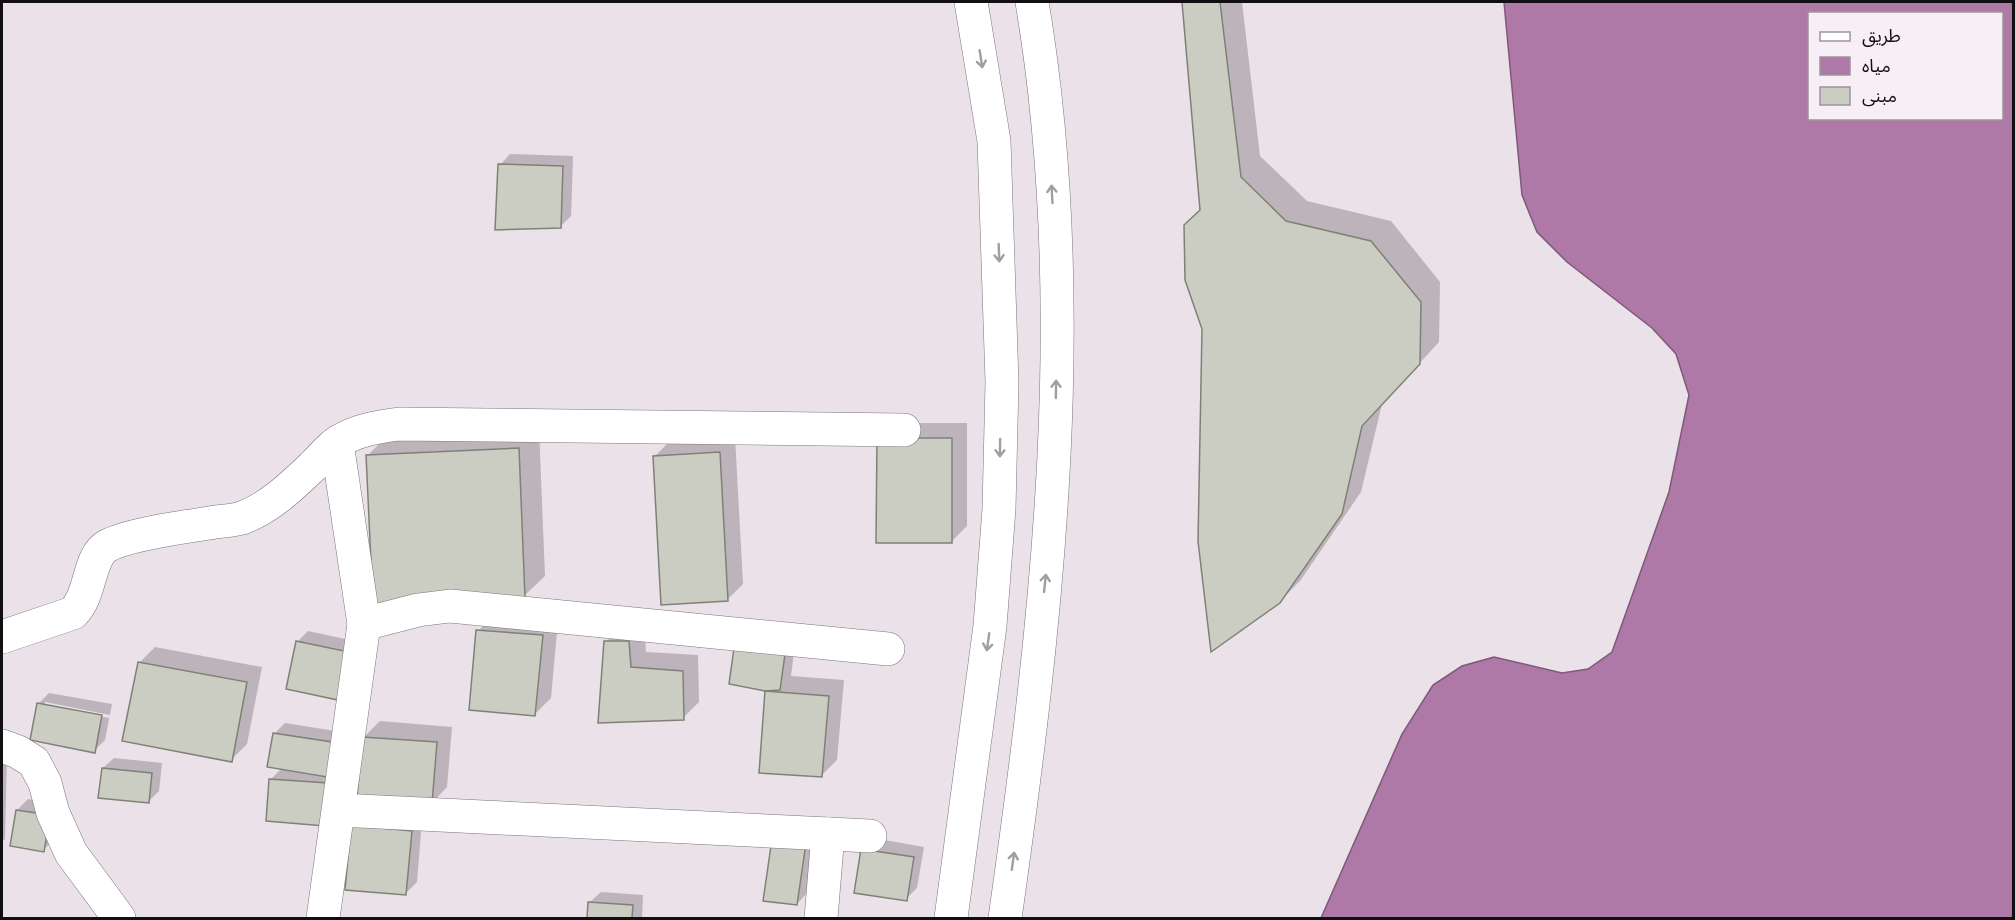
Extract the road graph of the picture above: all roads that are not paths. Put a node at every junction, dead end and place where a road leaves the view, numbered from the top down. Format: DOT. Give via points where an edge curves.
graph roads {
  1 [pos="971,2"];
  2 [pos="1032,2"];
  3 [pos="904,430"];
  4 [pos="337,443"];
  5 [pos="364,624"];
  6 [pos="2,637"];
  7 [pos="888,649"];
  8 [pos="2,746"];
  9 [pos="339,810"];
  10 [pos="828,834"];
  11 [pos="870,836"];
  12 [pos="119,918"];
  13 [pos="323,918"];
  14 [pos="821,918"];
  15 [pos="951,918"];
  16 [pos="1005,918"];
  1 -- 15 [label="street, one-way" via="994,141 1001,428 990,626"];
  16 -- 2 [label="street, one-way" via="1024,785 1051,521 1056,392 1050,143"];
  3 -- 4 [label="street" via="399,424 365,429"];
  4 -- 5 [label="street"];
  4 -- 6 [label="street" via="290,488 251,514 107,546 98,553 86,595 73,613"];
  5 -- 7 [label="street" via="450,606"];
  5 -- 9 [label="street"];
  8 -- 12 [label="street" via="34,762 71,853"];
  9 -- 10 [label="street"];
  9 -- 13 [label="street"];
  10 -- 11 [label="street"];
  10 -- 14 [label="street"];
}
